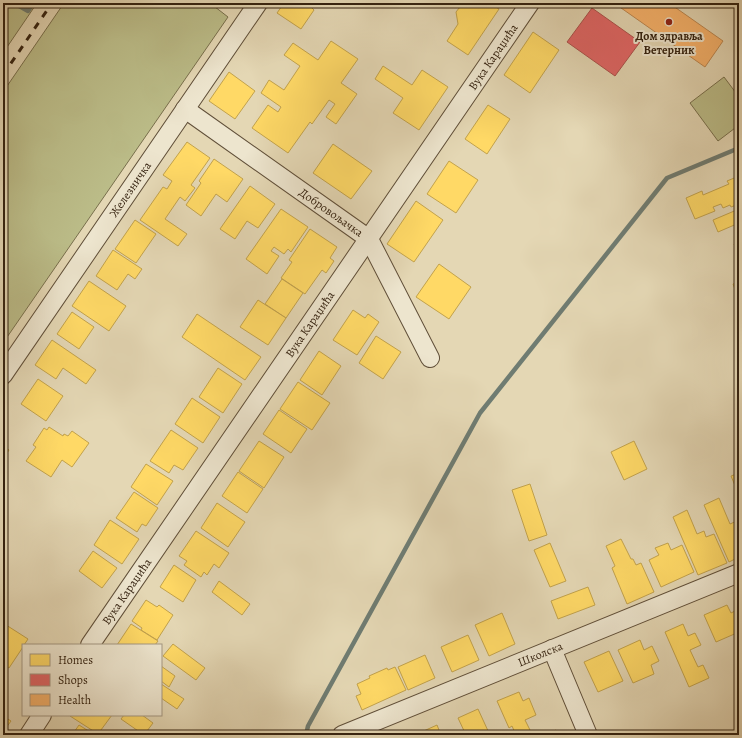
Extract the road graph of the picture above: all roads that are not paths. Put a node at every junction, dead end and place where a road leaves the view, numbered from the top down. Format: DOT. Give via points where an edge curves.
graph roads {
  1 [pos="258,3"];
  2 [pos="530,3"];
  3 [pos="185,110"];
  4 [pos="369,239"];
  5 [pos="430,358"];
  6 [pos="3,375"];
  7 [pos="739,573"];
  8 [pos="91,644"];
  9 [pos="552,649"];
  10 [pos="41,716"];
  11 [pos="29,735"];
  12 [pos="342,735"];
  13 [pos="588,735"];
  1 -- 3 [label="street, Железничка"];
  2 -- 4 [label="street, Вука Караџића"];
  3 -- 4 [label="street, Добровољачка"];
  3 -- 6 [label="street, Железничка"];
  4 -- 5 [label="street, Добровољачка"];
  4 -- 8 [label="street, Вука Караџића"];
  7 -- 9 [label="street, Школска"];
  9 -- 12 [label="street, Школска"];
  9 -- 13 [label="street"];
  10 -- 11 [label="street"];
}
